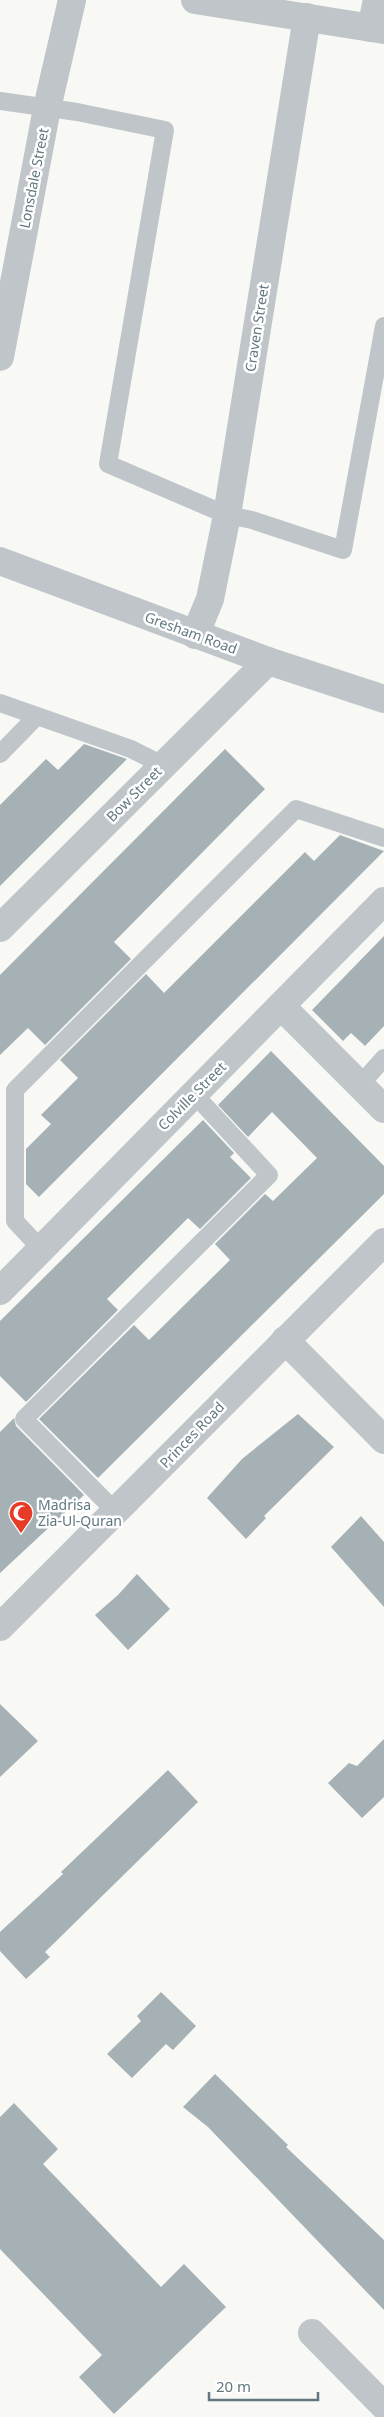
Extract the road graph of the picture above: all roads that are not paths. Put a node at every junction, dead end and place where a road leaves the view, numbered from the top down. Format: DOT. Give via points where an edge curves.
graph roads {
  1 [pos="72,0"];
  2 [pos="195,0"];
  3 [pos="377,0"];
  4 [pos="307,17"];
  5 [pos="378,29"];
  6 [pos="0,100"];
  7 [pos="47,108"];
  8 [pos="384,326"];
  9 [pos="0,357"];
  10 [pos="227,515"];
  11 [pos="0,561"];
  12 [pos="195,635"];
  13 [pos="268,661"];
  14 [pos="384,699"];
  15 [pos="0,703"];
  16 [pos="37,716"];
  17 [pos="0,754"];
  18 [pos="163,766"];
  19 [pos="384,838"];
  20 [pos="384,901"];
  21 [pos="0,928"];
  22 [pos="281,1006"];
  23 [pos="384,1058"];
  24 [pos="360,1085"];
  25 [pos="194,1094"];
  26 [pos="384,1110"];
  27 [pos="384,1242"];
  28 [pos="41,1249"];
  29 [pos="0,1291"];
  30 [pos="285,1340"];
  31 [pos="381,1431"];
  32 [pos="116,1512"];
  33 [pos="0,1628"];
  34 [pos="312,2333"];
  35 [pos="384,2406"];
  1 -- 7 [label="street, Lonsdale Street"];
  2 -- 4 [label="street"];
  3 -- 5 [label="street"];
  4 -- 5 [label="street"];
  4 -- 10 [label="street, Craven Street"];
  6 -- 7 [label="lane"];
  7 -- 9 [label="street, Lonsdale Street"];
  7 -- 10 [label="lane" via="165,130 108,464"];
  8 -- 10 [label="lane" via="343,550"];
  10 -- 12 [label="street, Craven Street" via="210,599"];
  11 -- 12 [label="street, Gresham Road"];
  12 -- 13 [label="street, Gresham Road"];
  13 -- 14 [label="street, Gresham Road"];
  13 -- 18 [label="street, Bow Street"];
  15 -- 16 [label="lane"];
  16 -- 17 [label="lane"];
  16 -- 18 [label="lane" via="131,750"];
  18 -- 21 [label="street, Bow Street"];
  19 -- 28 [label="lane" via="296,809 15,1090 15,1221"];
  20 -- 22 [label="street, Colville Street"];
  22 -- 24 [label="street"];
  22 -- 25 [label="street, Colville Street"];
  23 -- 24 [label="lane"];
  24 -- 26 [label="street"];
  25 -- 28 [label="street, Colville Street"];
  25 -- 32 [label="lane" via="269,1175 24,1419"];
  27 -- 30 [label="street, Princes Road"];
  28 -- 29 [label="street, Colville Street"];
  30 -- 31 [label="street"];
  30 -- 32 [label="street, Princes Road"];
  32 -- 33 [label="street, Princes Road"];
  34 -- 35 [label="street"];
}
